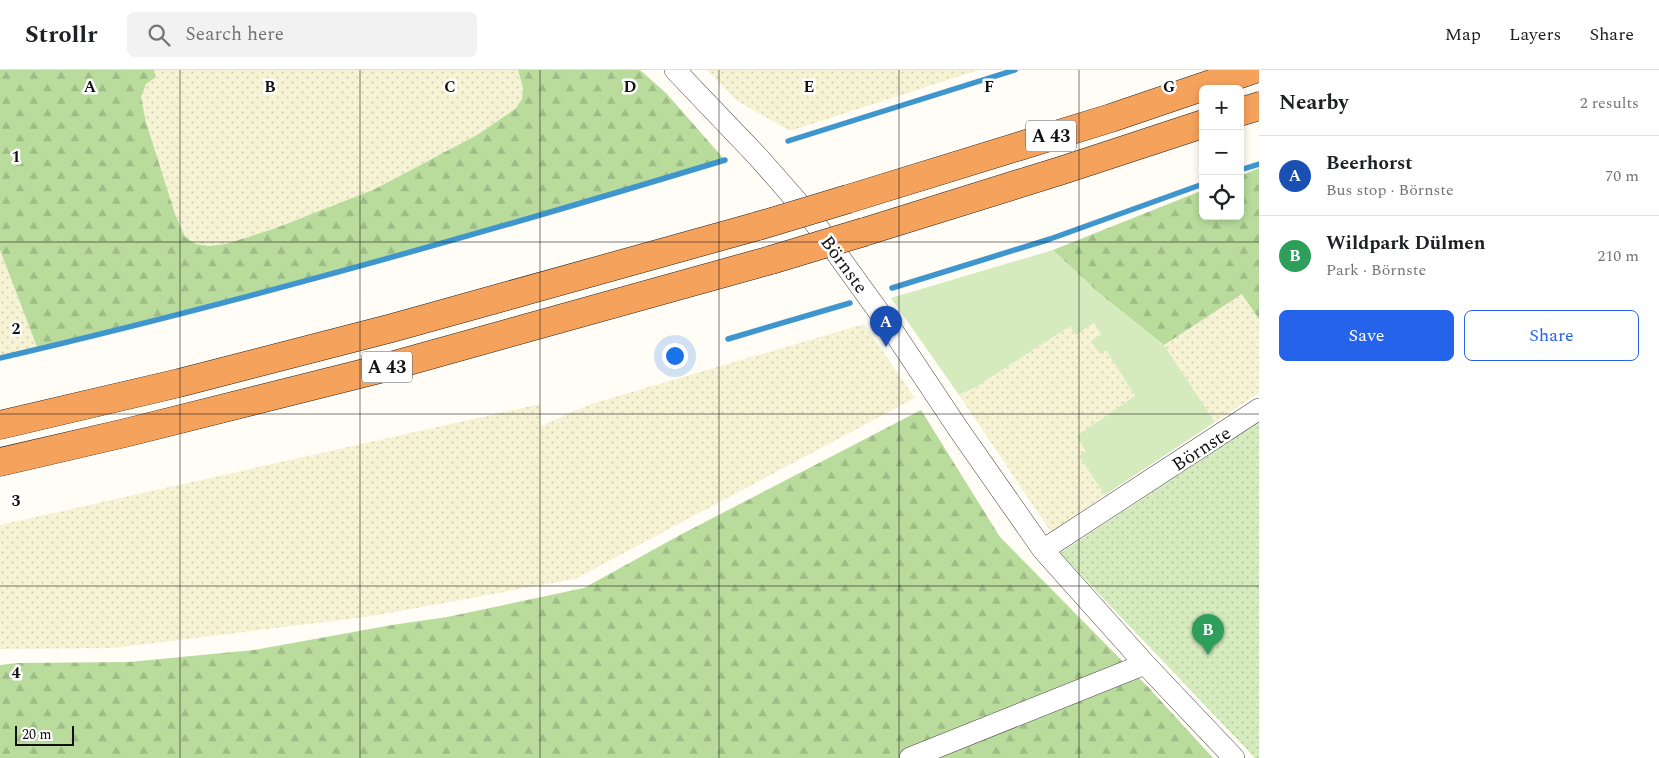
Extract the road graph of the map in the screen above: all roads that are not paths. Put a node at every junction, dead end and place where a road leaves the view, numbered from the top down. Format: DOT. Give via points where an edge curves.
graph roads {
  1 [pos="675,70"];
  2 [pos="1252,70"];
  3 [pos="1259,106"];
  4 [pos="1244,111"];
  5 [pos="1199,125"];
  6 [pos="1259,410"];
  7 [pos="0,425"];
  8 [pos="0,462"];
  9 [pos="1043,550"];
  10 [pos="1145,664"];
  11 [pos="910,758"];
  12 [pos="1234,758"];
  1 -- 9 [label="street, Börnste" via="809,215"];
  2 -- 7 [label="highway, A 43, bridge" via="1111,118 758,226 392,328"];
  3 -- 4 [label="highway"];
  5 -- 8 [label="highway, A 43, bridge" via="771,260 380,369"];
  6 -- 9 [label="street, Börnste"];
  9 -- 10 [label="street, Börnste"];
  10 -- 11 [label="street"];
  10 -- 12 [label="street, Börnste"];
}
